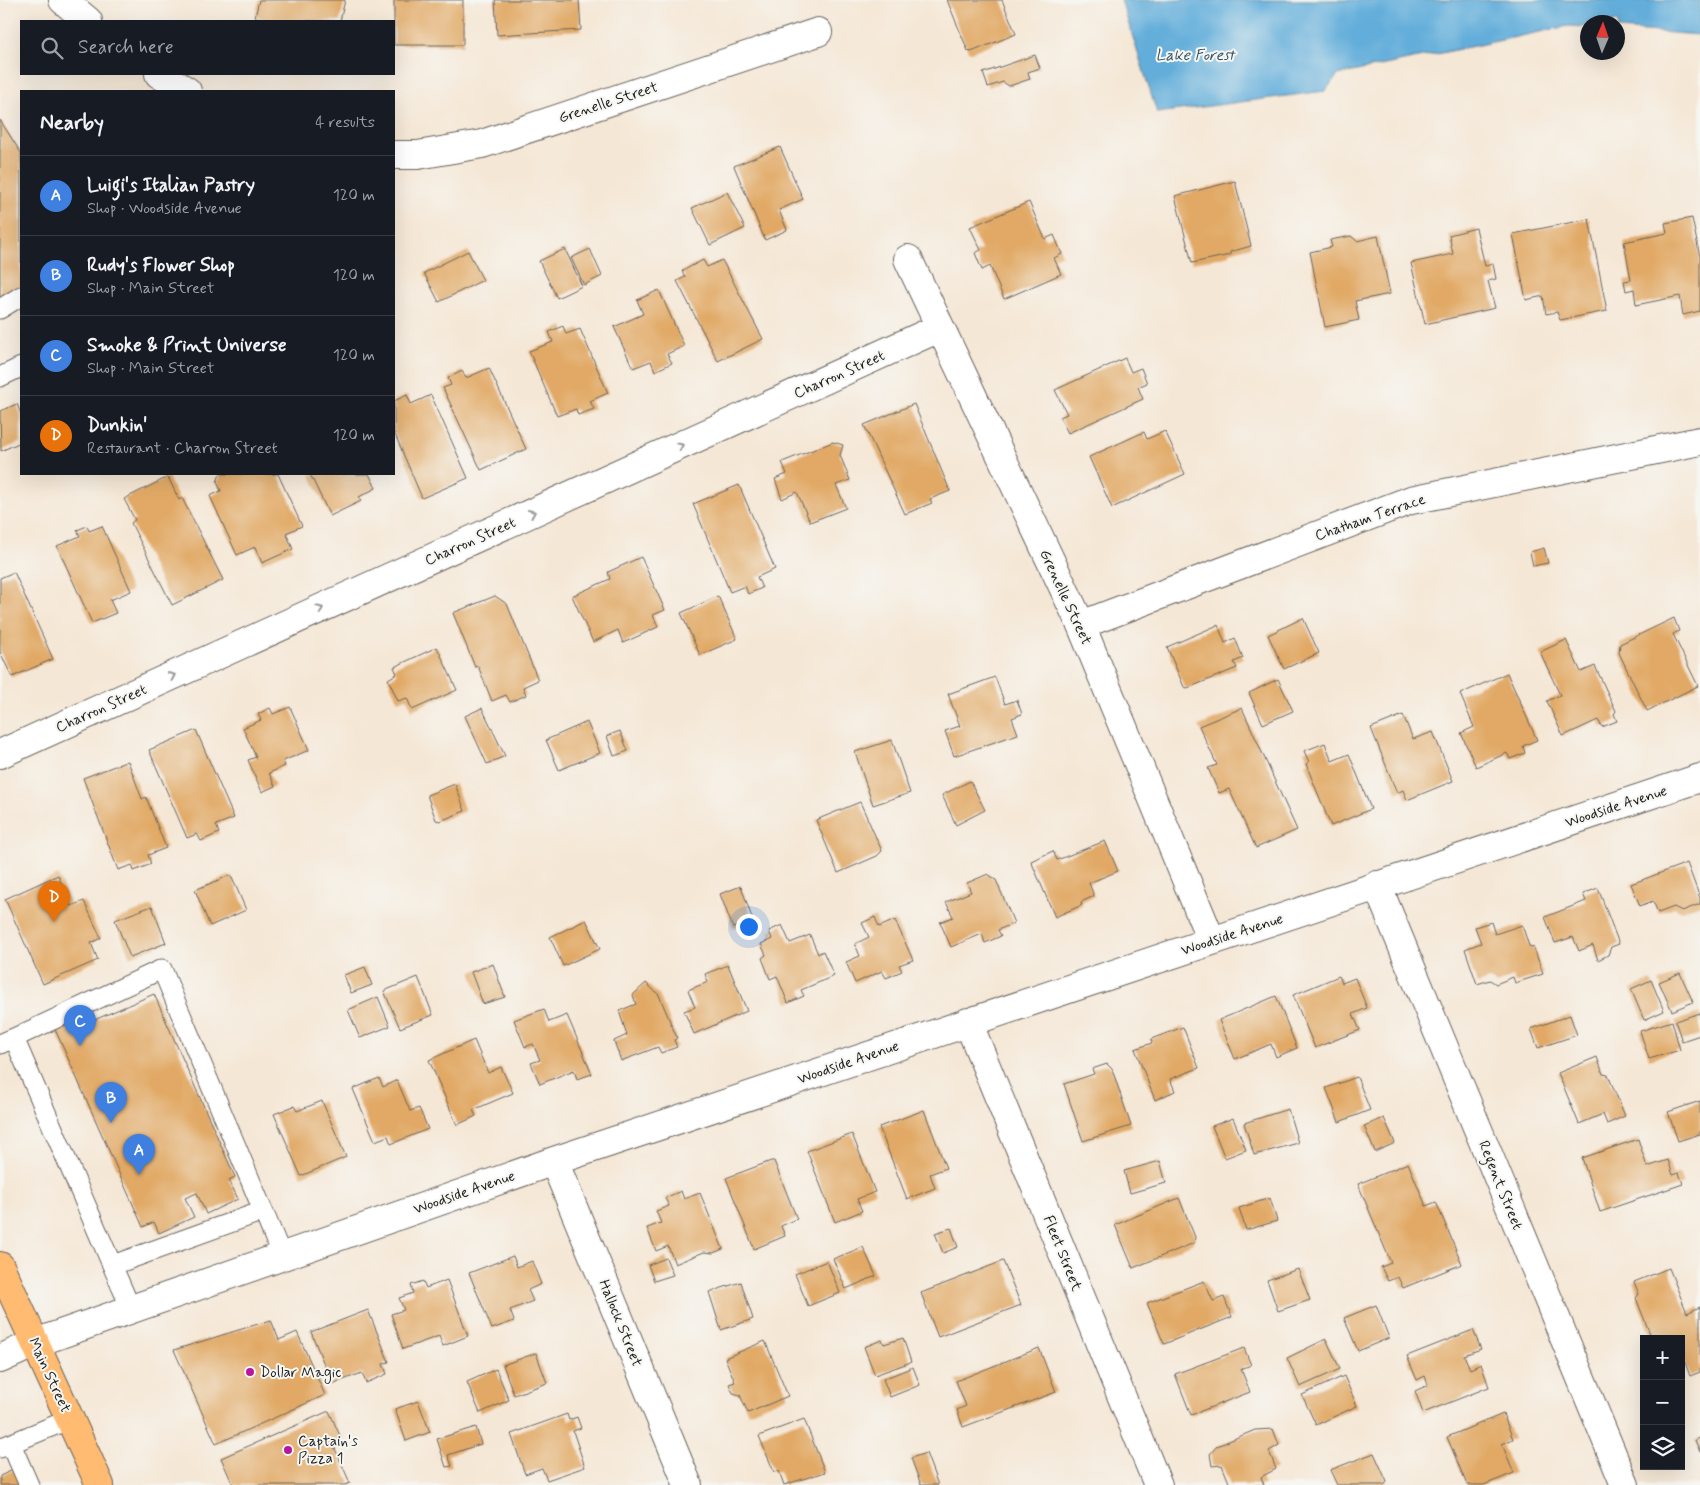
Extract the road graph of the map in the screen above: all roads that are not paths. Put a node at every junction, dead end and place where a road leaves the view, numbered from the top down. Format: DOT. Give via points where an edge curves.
graph roads {
  1 [pos="63,0"];
  2 [pos="87,20"];
  3 [pos="818,32"];
  4 [pos="161,75"];
  5 [pos="185,90"];
  6 [pos="395,155"];
  7 [pos="908,259"];
  8 [pos="20,297"];
  9 [pos="0,309"];
  10 [pos="939,328"];
  11 [pos="20,367"];
  12 [pos="0,377"];
  13 [pos="1700,441"];
  14 [pos="1081,626"];
  15 [pos="0,754"];
  16 [pos="1700,778"];
  17 [pos="1378,886"];
  18 [pos="1211,940"];
  19 [pos="968,1022"];
  20 [pos="7,1041"];
  21 [pos="554,1161"];
  22 [pos="263,1211"];
  23 [pos="282,1256"];
  24 [pos="0,1266"];
  25 [pos="113,1266"];
  26 [pos="131,1309"];
  27 [pos="35,1343"];
  28 [pos="0,1359"];
  29 [pos="70,1420"];
  30 [pos="6,1446"];
  31 [pos="29,1485"];
  32 [pos="100,1485"];
  33 [pos="688,1485"];
  34 [pos="1158,1485"];
  35 [pos="1625,1485"];
  1 -- 2 [label="street"];
  3 -- 6 [label="street, Grenelle Street" via="482,144 418,155"];
  4 -- 5 [label="street"];
  7 -- 10 [label="street, Grenelle Street"];
  8 -- 9 [label="lane"];
  10 -- 14 [label="street, Grenelle Street"];
  15 -- 10 [label="street, Charron Street, one-way"];
  11 -- 12 [label="lane"];
  13 -- 14 [label="street, Chatham Terrace" via="1411,500"];
  14 -- 18 [label="street, Grenelle Street"];
  16 -- 17 [label="street, Woodside Avenue"];
  17 -- 18 [label="street, Woodside Avenue"];
  17 -- 35 [label="street, Regent Street"];
  18 -- 19 [label="street, Woodside Avenue"];
  19 -- 21 [label="street, Woodside Avenue"];
  19 -- 34 [label="street, Fleet Street"];
  20 -- 22 [label="lane" via="162,969"];
  20 -- 25 [label="lane"];
  21 -- 23 [label="street, Woodside Avenue"];
  21 -- 33 [label="street, Hallock Street"];
  22 -- 23 [label="lane"];
  22 -- 25 [label="lane"];
  23 -- 26 [label="street, Woodside Avenue"];
  24 -- 27 [label="main road, Main Street"];
  25 -- 26 [label="lane"];
  26 -- 27 [label="street, Woodside Avenue"];
  27 -- 28 [label="street, Woodside Avenue"];
  27 -- 29 [label="main road, Main Street"];
  29 -- 30 [label="lane"];
  29 -- 32 [label="main road, Main Street"];
  30 -- 31 [label="lane"];
}
